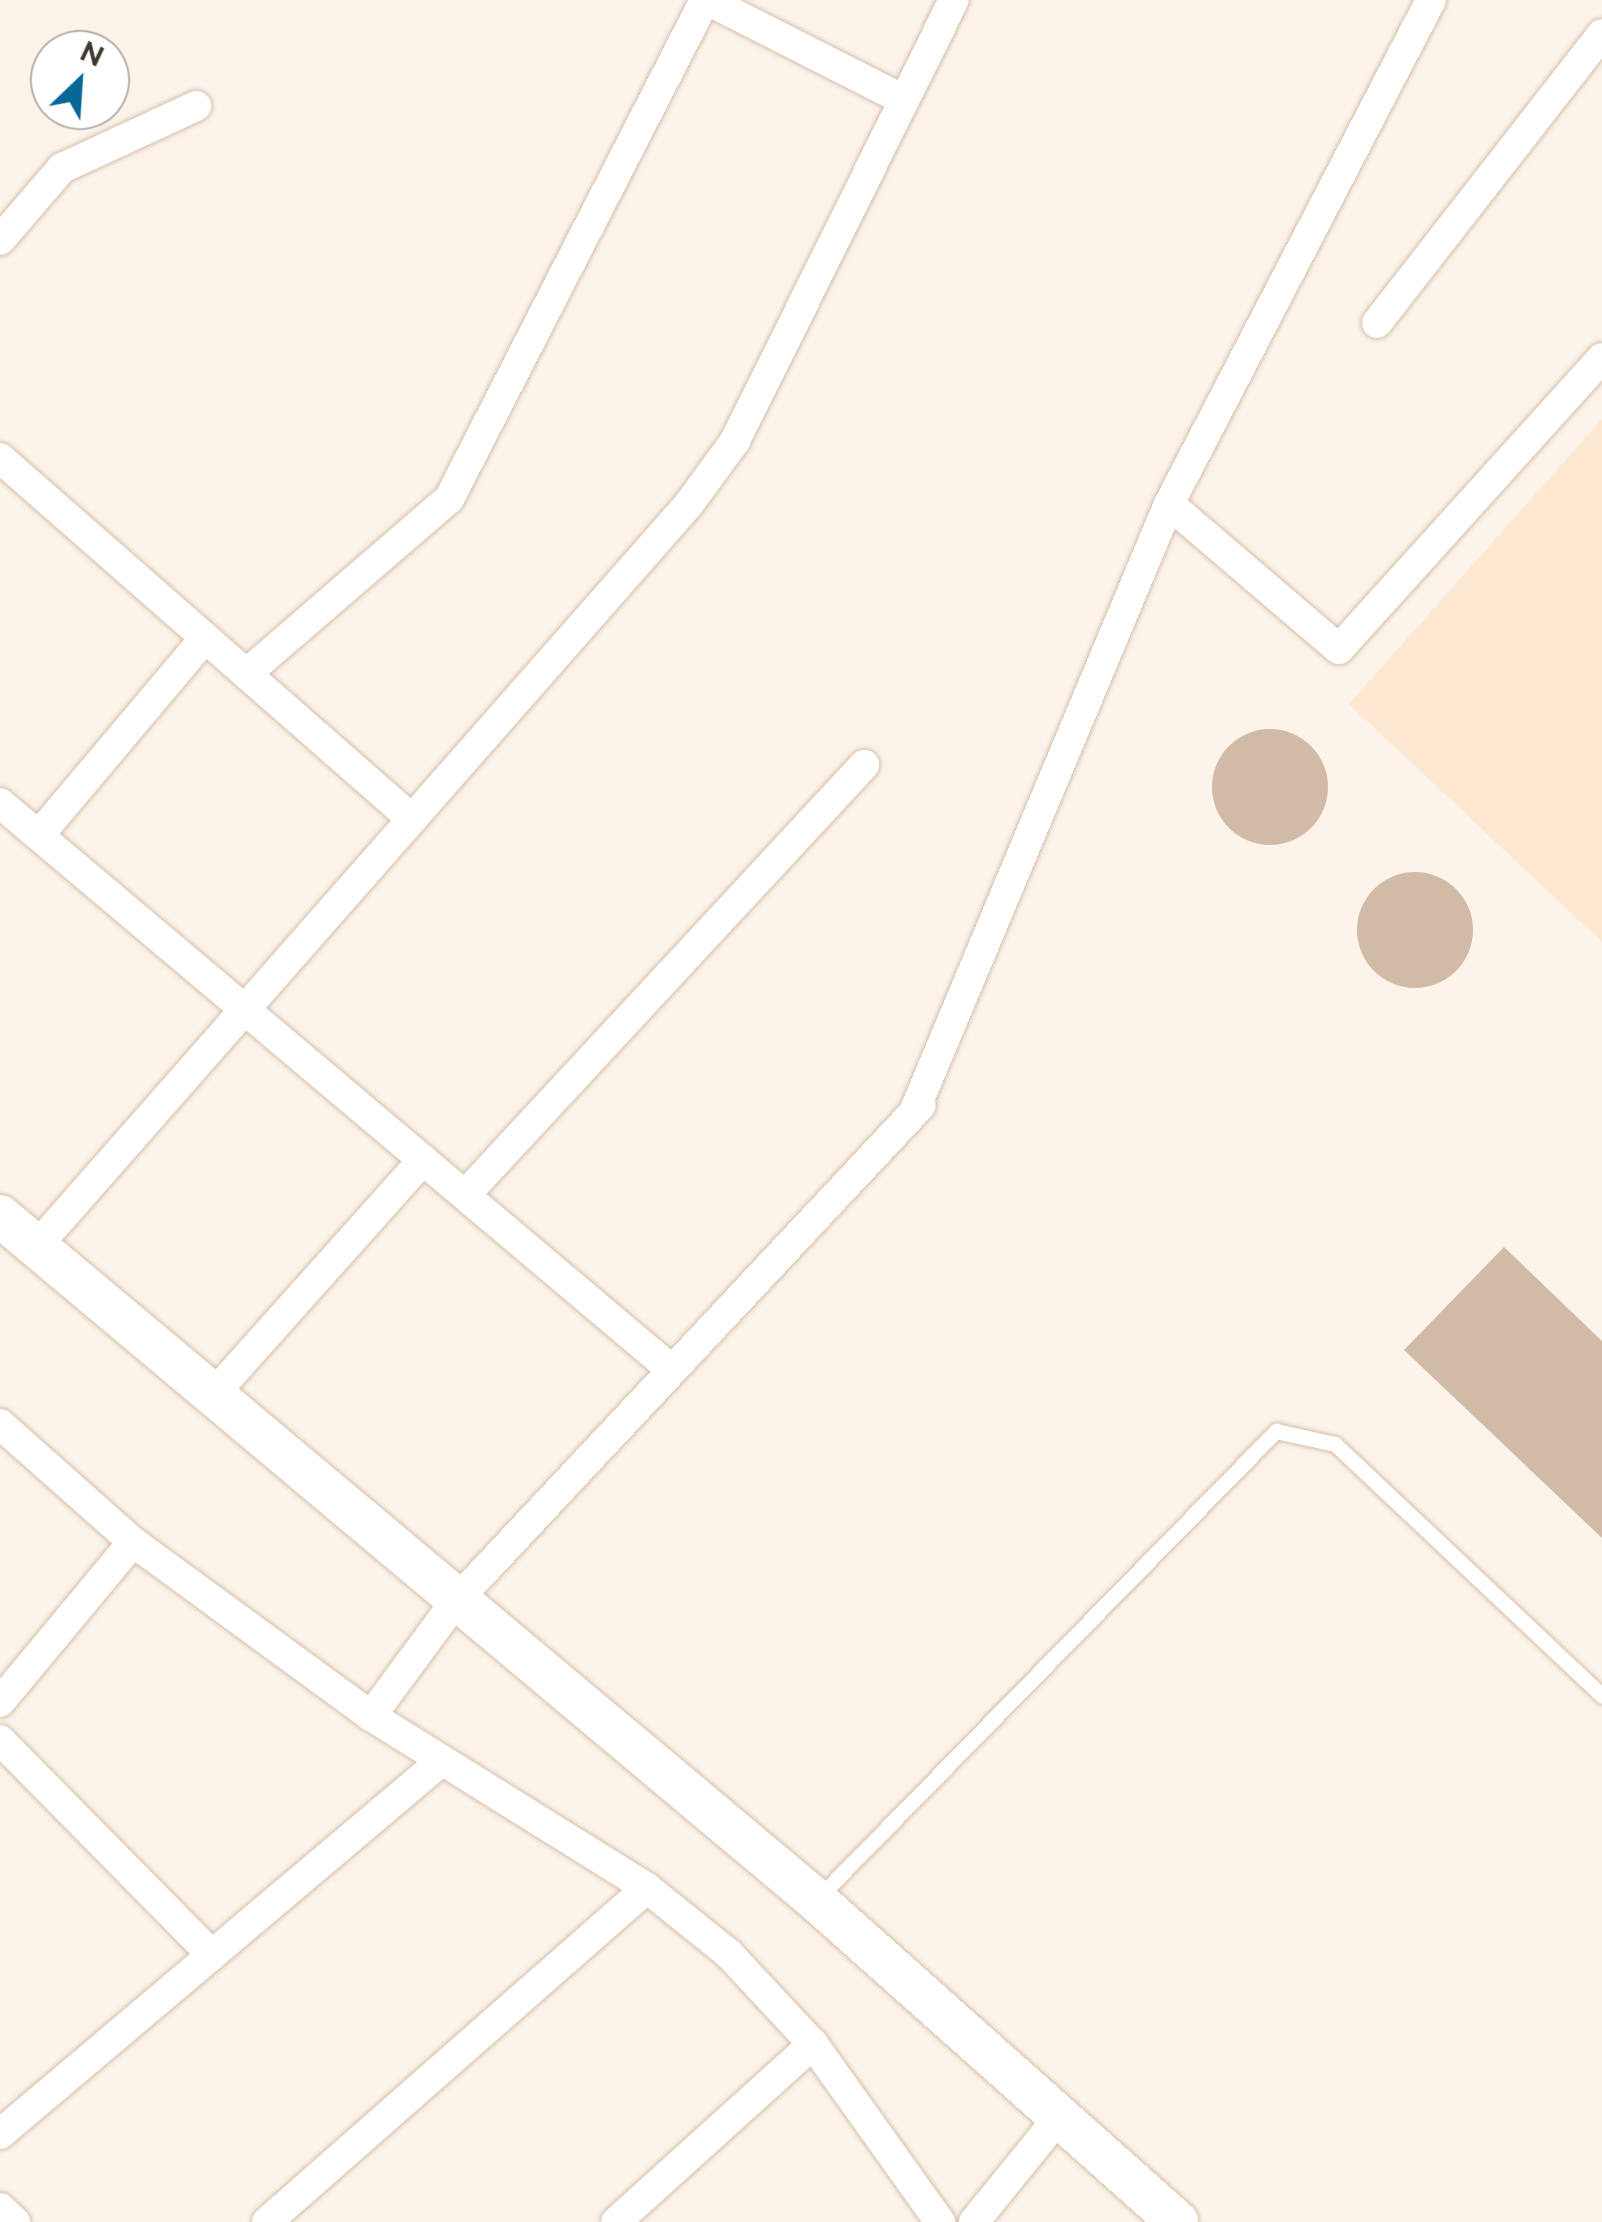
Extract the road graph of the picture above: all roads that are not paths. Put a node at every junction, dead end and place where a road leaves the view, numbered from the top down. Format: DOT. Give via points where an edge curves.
graph roads {
  1 [pos="706,0"];
  2 [pos="954,0"];
  3 [pos="1431,0"];
  4 [pos="1602,34"];
  5 [pos="904,100"];
  6 [pos="196,106"];
  7 [pos="0,240"];
  8 [pos="1378,323"];
  9 [pos="1602,358"];
  10 [pos="0,458"];
  11 [pos="1169,504"];
  12 [pos="205,638"];
  13 [pos="246,674"];
  14 [pos="864,765"];
  15 [pos="0,803"];
  16 [pos="412,819"];
  17 [pos="38,835"];
  18 [pos="245,1010"];
  19 [pos="423,1160"];
  20 [pos="465,1195"];
  21 [pos="0,1216"];
  22 [pos="36,1248"];
  23 [pos="672,1370"];
  24 [pos="210,1397"];
  25 [pos="0,1424"];
  26 [pos="133,1542"];
  27 [pos="455,1602"];
  28 [pos="1602,1696"];
  29 [pos="0,1702"];
  30 [pos="371,1716"];
  31 [pos="0,1740"];
  32 [pos="439,1763"];
  33 [pos="647,1888"];
  34 [pos="816,1900"];
  35 [pos="212,1955"];
  36 [pos="812,2044"];
  37 [pos="1059,2118"];
  38 [pos="0,2134"];
  39 [pos="0,2208"];
  40 [pos="15,2222"];
  41 [pos="266,2222"];
  42 [pos="616,2222"];
  43 [pos="940,2222"];
  44 [pos="974,2222"];
  45 [pos="1178,2222"];
  1 -- 5 [label="street"];
  1 -- 13 [label="street" via="449,499"];
  2 -- 5 [label="street"];
  3 -- 11 [label="street"];
  4 -- 8 [label="street"];
  5 -- 16 [label="street" via="735,440"];
  6 -- 7 [label="street" via="62,168"];
  9 -- 11 [label="street" via="1339,649"];
  10 -- 12 [label="street"];
  11 -- 23 [label="street" via="918,1108"];
  12 -- 13 [label="street"];
  12 -- 17 [label="street"];
  13 -- 16 [label="street"];
  14 -- 20 [label="street"];
  15 -- 17 [label="street"];
  16 -- 18 [label="street"];
  17 -- 18 [label="street"];
  18 -- 19 [label="street"];
  18 -- 22 [label="street"];
  19 -- 20 [label="street"];
  19 -- 24 [label="street"];
  20 -- 23 [label="street"];
  21 -- 22 [label="street"];
  22 -- 24 [label="street"];
  23 -- 27 [label="street"];
  24 -- 27 [label="street"];
  25 -- 26 [label="street"];
  26 -- 29 [label="street"];
  26 -- 30 [label="street"];
  27 -- 30 [label="street"];
  27 -- 34 [label="street"];
  28 -- 34 [label="lane" via="1335,1444 1276,1431"];
  30 -- 32 [label="street"];
  31 -- 35 [label="street"];
  32 -- 33 [label="street"];
  32 -- 35 [label="street"];
  33 -- 36 [label="street" via="730,1954"];
  33 -- 41 [label="street"];
  34 -- 37 [label="street"];
  35 -- 38 [label="street"];
  36 -- 42 [label="street"];
  36 -- 43 [label="street"];
  37 -- 44 [label="street"];
  37 -- 45 [label="street"];
  39 -- 40 [label="street"];
}
